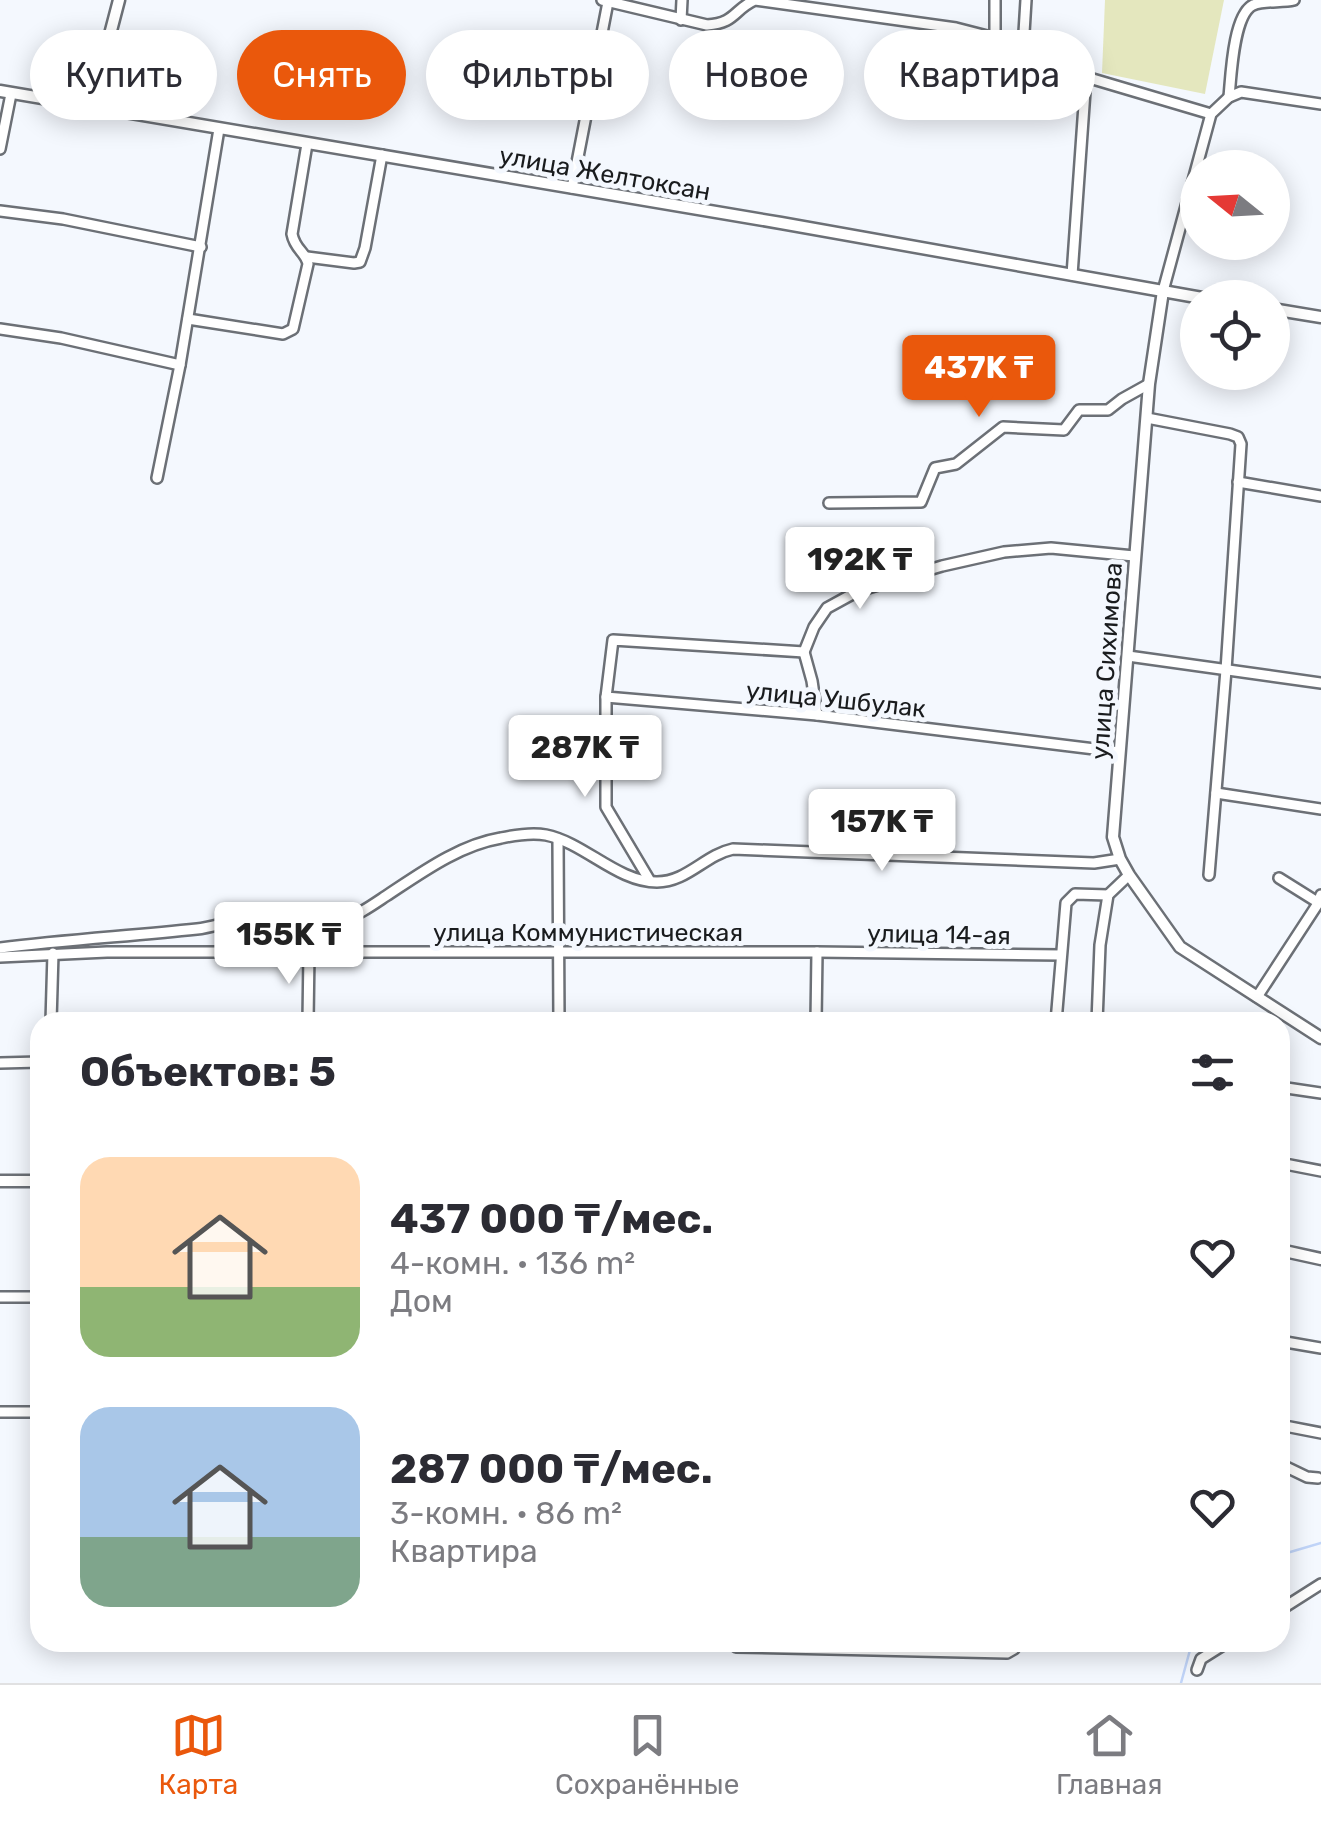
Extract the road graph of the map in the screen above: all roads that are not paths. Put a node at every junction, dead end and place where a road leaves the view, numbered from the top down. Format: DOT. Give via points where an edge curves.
graph roads {
  1 [pos="119,0"];
  2 [pos="682,0"];
  3 [pos="995,0"];
  4 [pos="1026,0"];
  5 [pos="1294,0"];
  6 [pos="605,1"];
  7 [pos="682,20"];
  8 [pos="111,30"];
  9 [pos="964,30"];
  10 [pos="995,30"];
  11 [pos="1024,30"];
  12 [pos="1095,80"];
  13 [pos="6,92"];
  14 [pos="1229,97"];
  15 [pos="1321,104"];
  16 [pos="1211,114"];
  17 [pos="171,120"];
  18 [pos="1083,120"];
  19 [pos="220,128"];
  20 [pos="307,144"];
  21 [pos="0,149"];
  22 [pos="382,156"];
  23 [pos="572,188"];
  24 [pos="0,211"];
  25 [pos="200,248"];
  26 [pos="307,258"];
  27 [pos="1072,275"];
  28 [pos="1163,291"];
  29 [pos="1180,294"];
  30 [pos="1290,312"];
  31 [pos="1321,318"];
  32 [pos="188,319"];
  33 [pos="0,330"];
  34 [pos="180,365"];
  35 [pos="1149,384"];
  36 [pos="1147,418"];
  37 [pos="157,478"];
  38 [pos="1238,482"];
  39 [pos="1321,496"];
  40 [pos="829,503"];
  41 [pos="1134,556"];
  42 [pos="804,652"];
  43 [pos="1128,656"];
  44 [pos="1226,670"];
  45 [pos="1321,683"];
  46 [pos="606,697"];
  47 [pos="817,715"];
  48 [pos="1119,752"];
  49 [pos="1216,793"];
  50 [pos="1321,809"];
  51 [pos="558,839"];
  52 [pos="1120,859"];
  53 [pos="1209,874"];
  54 [pos="1129,875"];
  55 [pos="1279,878"];
  56 [pos="650,882"];
  57 [pos="1108,895"];
  58 [pos="1320,900"];
  59 [pos="0,948"];
  60 [pos="308,952"];
  61 [pos="560,952"];
  62 [pos="816,952"];
  63 [pos="54,953"];
  64 [pos="1061,955"];
  65 [pos="0,957"];
  66 [pos="1257,997"];
  67 [pos="51,1012"];
  68 [pos="308,1012"];
  69 [pos="560,1012"];
  70 [pos="816,1012"];
  71 [pos="1057,1012"];
  72 [pos="1097,1012"];
  73 [pos="1280,1012"];
  74 [pos="1290,1018"];
  75 [pos="1321,1038"];
  76 [pos="30,1062"];
  77 [pos="0,1063"];
  78 [pos="1290,1089"];
  79 [pos="1321,1094"];
  80 [pos="1290,1164"];
  81 [pos="1321,1171"];
  82 [pos="0,1181"];
  83 [pos="30,1181"];
  84 [pos="1290,1252"];
  85 [pos="1321,1259"];
  86 [pos="0,1296"];
  87 [pos="30,1297"];
  88 [pos="1290,1342"];
  89 [pos="1321,1348"];
  90 [pos="0,1412"];
  91 [pos="30,1412"];
  92 [pos="1290,1427"];
  93 [pos="1321,1433"];
  94 [pos="1290,1469"];
  95 [pos="1311,1480"];
  96 [pos="1321,1584"];
  97 [pos="1290,1604"];
  98 [pos="1212,1652"];
  99 [pos="1197,1670"];
  1 -- 8 [label="street"];
  2 -- 7 [label="street"];
  3 -- 10 [label="street"];
  4 -- 11 [label="street"];
  5 -- 14 [label="street" via="1253,5 1244,14"];
  6 -- 7 [label="street"];
  6 -- 23 [label="street"];
  7 -- 9 [label="street" via="722,24 755,0"];
  12 -- 16 [label="street"];
  13 -- 21 [label="street"];
  14 -- 15 [label="street" via="1241,92"];
  14 -- 16 [label="street"];
  16 -- 28 [label="street"];
  17 -- 19 [label="street, улица Желтоксан"];
  18 -- 27 [label="street"];
  19 -- 20 [label="street, улица Желтоксан"];
  19 -- 25 [label="street"];
  20 -- 22 [label="street, улица Желтоксан"];
  20 -- 26 [label="street" via="292,234"];
  22 -- 23 [label="street, улица Желтоксан"];
  22 -- 26 [label="street" via="360,262"];
  23 -- 27 [label="street, улица Желтоксан"];
  24 -- 25 [label="street"];
  25 -- 32 [label="street"];
  26 -- 32 [label="street" via="289,332"];
  27 -- 28 [label="street, улица Желтоксан"];
  28 -- 29 [label="street, улица Желтоксан"];
  28 -- 35 [label="street, улица Сихимова"];
  30 -- 31 [label="street"];
  32 -- 34 [label="street"];
  33 -- 34 [label="street"];
  34 -- 37 [label="street"];
  35 -- 36 [label="street, улица Сихимова"];
  35 -- 40 [label="street" via="1108,410 1079,410 1064,430 1002,427 956,464 935,468 922,502"];
  36 -- 38 [label="street" via="1238,437"];
  36 -- 41 [label="street, улица Сихимова"];
  38 -- 39 [label="street"];
  38 -- 44 [label="street"];
  41 -- 42 [label="street" via="1051,548 942,566 858,591 827,608"];
  41 -- 43 [label="street, улица Сихимова"];
  42 -- 46 [label="street" via="613,640"];
  42 -- 47 [label="street"];
  43 -- 44 [label="street"];
  43 -- 48 [label="street, улица Сихимова"];
  44 -- 45 [label="street"];
  44 -- 49 [label="street"];
  46 -- 47 [label="street, улица Ушбулак"];
  46 -- 56 [label="street" via="606,808"];
  47 -- 48 [label="street, улица Ушбулак"];
  48 -- 52 [label="street, улица Сихимова" via="1114,838"];
  49 -- 50 [label="street"];
  49 -- 53 [label="street"];
  51 -- 56 [label="street"];
  51 -- 59 [label="street" via="530,834 466,849 334,923 250,919"];
  51 -- 61 [label="street"];
  52 -- 54 [label="street, улица Сихимова"];
  52 -- 56 [label="street" via="733,849 684,876"];
  54 -- 57 [label="street"];
  54 -- 66 [label="street, улица Сихимова" via="1180,947"];
  55 -- 58 [label="street"];
  57 -- 64 [label="street" via="1076,894 1066,904"];
  57 -- 72 [label="street"];
  58 -- 66 [label="street"];
  60 -- 61 [label="street, улица Коммунистическая"];
  60 -- 63 [label="street, улица Коммунистическая"];
  60 -- 68 [label="street"];
  61 -- 62 [label="street, улица Коммунистическая"];
  61 -- 69 [label="street"];
  62 -- 64 [label="street, улица 14-ая"];
  62 -- 70 [label="street"];
  63 -- 65 [label="street, улица Коммунистическая"];
  63 -- 67 [label="street"];
  64 -- 71 [label="street"];
  66 -- 73 [label="street, улица Сихимова"];
  74 -- 75 [label="street, улица Сихимова"];
  76 -- 77 [label="street"];
  78 -- 79 [label="street"];
  80 -- 81 [label="street"];
  82 -- 83 [label="street"];
  84 -- 85 [label="street"];
  86 -- 87 [label="street"];
  88 -- 89 [label="street"];
  90 -- 91 [label="street"];
  92 -- 93 [label="street"];
  94 -- 95 [label="street"];
  96 -- 97 [label="street"];
  98 -- 99 [label="street"];
}
